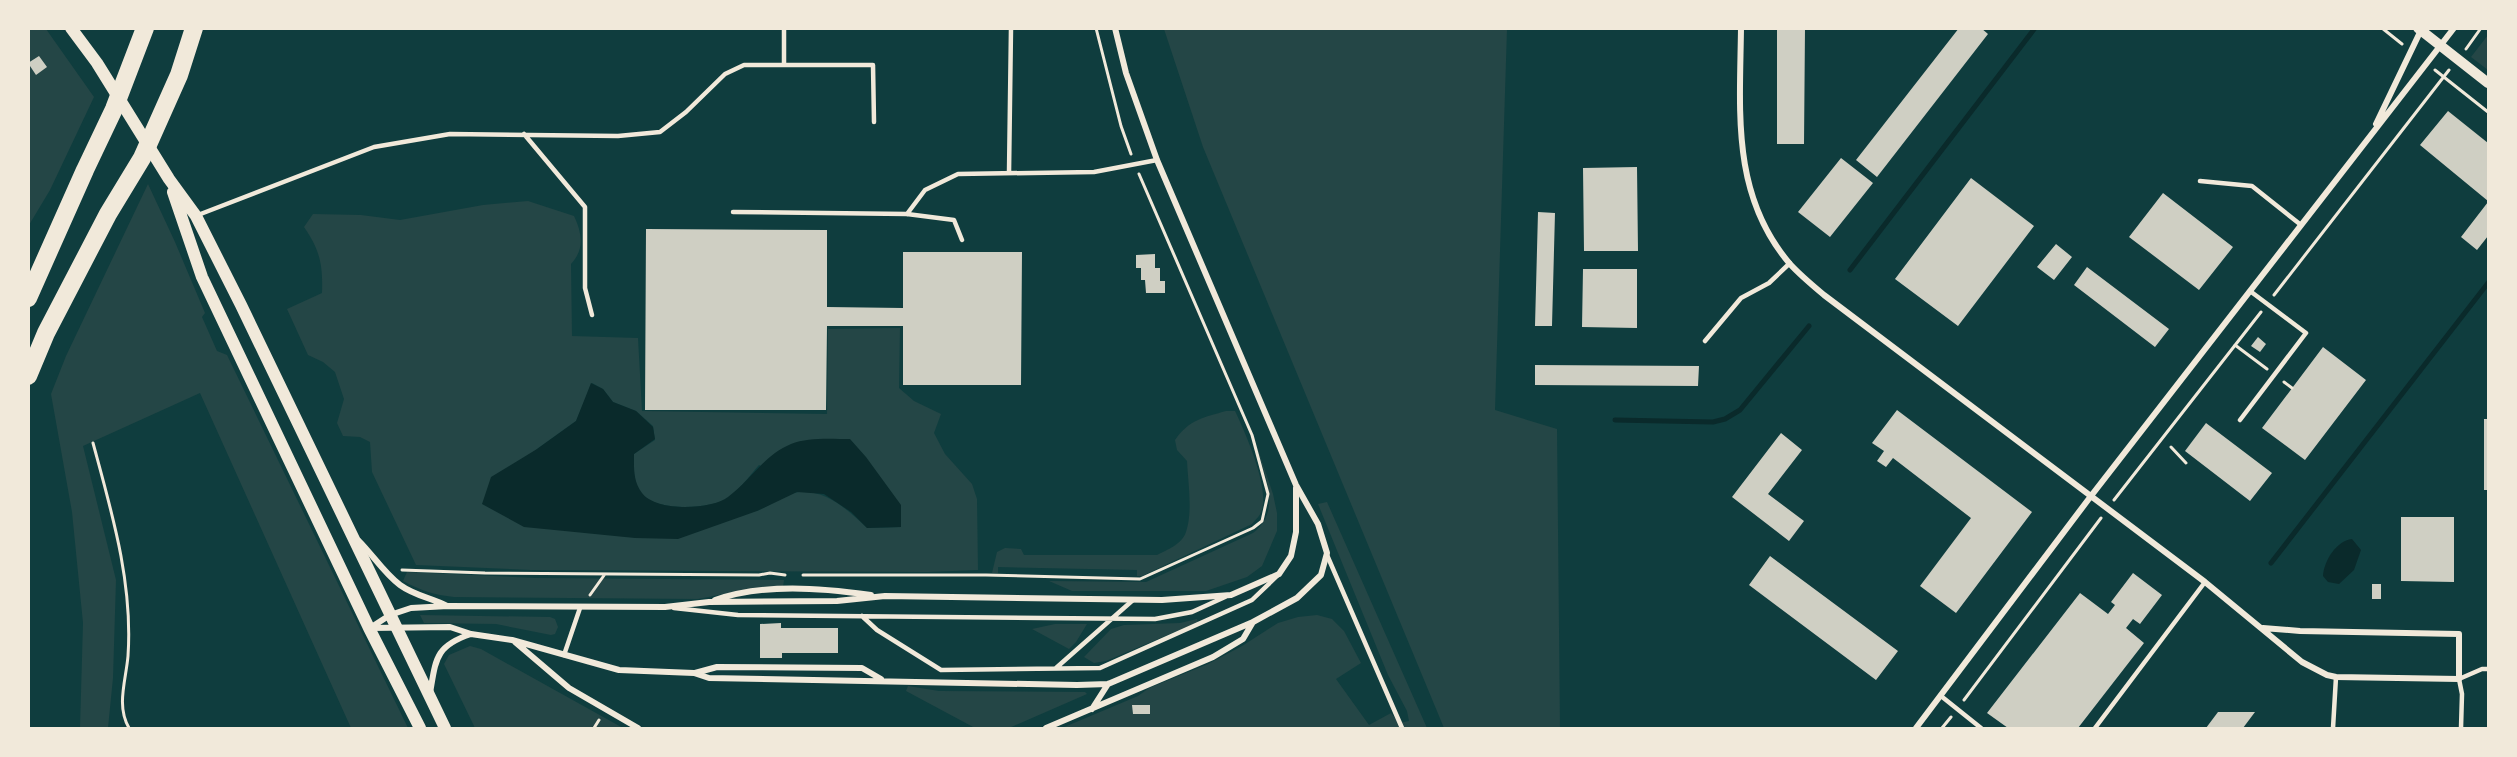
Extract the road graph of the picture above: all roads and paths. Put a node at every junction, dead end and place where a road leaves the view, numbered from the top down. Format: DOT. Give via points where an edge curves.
graph roads {
  1 [pos="71,28"];
  2 [pos="145,28"];
  3 [pos="194,28"];
  4 [pos="784,28"];
  5 [pos="1011,28"];
  6 [pos="1096,28"];
  7 [pos="1115,28"];
  8 [pos="1741,28"];
  9 [pos="2454,28"];
  10 [pos="2481,28"];
  11 [pos="2420,29"];
  12 [pos="2440,46"];
  13 [pos="2458,59"];
  14 [pos="784,65"];
  15 [pos="2488,83"];
  16 [pos="874,122"];
  17 [pos="2373,133"];
  18 [pos="524,134"];
  19 [pos="1157,160"];
  20 [pos="1135,164"];
  21 [pos="1009,173"];
  22 [pos="169,179"];
  23 [pos="2200,182"];
  24 [pos="733,212"];
  25 [pos="907,214"];
  26 [pos="196,216"];
  27 [pos="2301,225"];
  28 [pos="962,240"];
  29 [pos="1790,264"];
  30 [pos="2250,291"];
  31 [pos="28,298"];
  32 [pos="2267,303"];
  33 [pos="592,315"];
  34 [pos="1705,341"];
  35 [pos="2235,345"];
  36 [pos="2274,375"];
  37 [pos="28,376"];
  38 [pos="2292,388"];
  39 [pos="2240,420"];
  40 [pos="93,443"];
  41 [pos="2170,447"];
  42 [pos="2186,464"];
  43 [pos="1296,485"];
  44 [pos="2091,496"];
  45 [pos="2108,507"];
  46 [pos="352,533"];
  47 [pos="1327,553"];
  48 [pos="383,569"];
  49 [pos="605,574"];
  50 [pos="1279,574"];
  51 [pos="2205,582"];
  52 [pos="1231,595"];
  53 [pos="885,596"];
  54 [pos="1133,600"];
  55 [pos="709,602"];
  56 [pos="448,606"];
  57 [pos="665,607"];
  58 [pos="580,608"];
  59 [pos="390,615"];
  60 [pos="861,616"];
  61 [pos="1112,619"];
  62 [pos="1252,622"];
  63 [pos="369,628"];
  64 [pos="396,628"];
  65 [pos="2263,628"];
  66 [pos="471,634"];
  67 [pos="513,639"];
  68 [pos="564,655"];
  69 [pos="1055,669"];
  70 [pos="2488,669"];
  71 [pos="694,673"];
  72 [pos="2336,677"];
  73 [pos="2459,679"];
  74 [pos="883,680"];
  75 [pos="1108,684"];
  76 [pos="1941,696"];
  77 [pos="430,697"];
  78 [pos="1092,709"];
  79 [pos="1956,710"];
  80 [pos="129,729"];
  81 [pos="420,729"];
  82 [pos="445,729"];
  83 [pos="638,729"];
  84 [pos="1046,729"];
  85 [pos="1402,729"];
  86 [pos="1916,729"];
  87 [pos="1942,729"];
  88 [pos="1981,729"];
  89 [pos="2095,729"];
  90 [pos="2333,729"];
  91 [pos="2461,729"];
  1 -- 22 [label="main road"];
  2 -- 31 [label="highway" via="114,109"];
  3 -- 37 [label="highway" via="179,75 142,158 108,214"];
  4 -- 14 [label="lane"];
  5 -- 21 [label="lane"];
  6 -- 20 [label="path" via="1120,126"];
  7 -- 19 [label="street" via="1126,73"];
  8 -- 29 [label="street" via="1740,137 1747,181 1772,238"];
  9 -- 12 [label="street"];
  10 -- 13 [label="path"];
  11 -- 12 [label="street"];
  11 -- 17 [label="street"];
  12 -- 13 [label="street"];
  12 -- 17 [label="street"];
  13 -- 15 [label="street"];
  13 -- 32 [label="path"];
  14 -- 16 [label="lane" via="873,65"];
  14 -- 18 [label="lane" via="744,65 724,74 660,132"];
  17 -- 27 [label="street"];
  18 -- 26 [label="lane" via="450,134 374,147"];
  18 -- 33 [label="lane" via="585,207 585,288"];
  19 -- 20 [label="lane"];
  19 -- 43 [label="street"];
  20 -- 21 [label="lane" via="1094,172"];
  20 -- 49 [label="path" via="1252,435 1268,494 1262,521 1253,528 1140,579"];
  21 -- 25 [label="lane" via="958,174 925,190"];
  22 -- 26 [label="main road"];
  22 -- 63 [label="main road" via="202,277"];
  23 -- 27 [label="lane" via="2252,186"];
  24 -- 25 [label="lane"];
  25 -- 28 [label="lane" via="954,220"];
  26 -- 46 [label="main road"];
  27 -- 30 [label="street"];
  29 -- 34 [label="lane" via="1769,283 1741,298"];
  29 -- 44 [label="street" via="1824,295"];
  30 -- 32 [label="lane"];
  30 -- 44 [label="street"];
  32 -- 35 [label="path"];
  32 -- 36 [label="lane" via="2306,333"];
  35 -- 36 [label="path"];
  35 -- 45 [label="path"];
  36 -- 38 [label="path"];
  36 -- 39 [label="lane"];
  40 -- 80 [label="path" via="128,590 128,656 122,695"];
  41 -- 42 [label="path"];
  43 -- 47 [label="street" via="1318,524"];
  43 -- 50 [label="street" via="1292,556"];
  44 -- 45 [label="street"];
  44 -- 76 [label="street"];
  45 -- 51 [label="street"];
  45 -- 79 [label="path"];
  46 -- 48 [label="street"];
  46 -- 59 [label="main road"];
  47 -- 62 [label="street" via="1321,574 1298,598"];
  47 -- 85 [label="lane"];
  48 -- 49 [label="path"];
  48 -- 56 [label="street" via="416,595"];
  49 -- 58 [label="path"];
  50 -- 52 [label="street"];
  50 -- 69 [label="lane" via="1252,600 1112,664 1101,668"];
  51 -- 65 [label="street"];
  51 -- 89 [label="lane"];
  52 -- 54 [label="street"];
  52 -- 61 [label="lane" via="1192,612 1155,619"];
  53 -- 54 [label="street"];
  53 -- 55 [label="street" via="837,601"];
  53 -- 55 [label="street" via="837,590 756,590"];
  54 -- 61 [label="lane"];
  55 -- 57 [label="street"];
  56 -- 58 [label="street"];
  56 -- 59 [label="street" via="411,608"];
  57 -- 58 [label="street"];
  57 -- 60 [label="lane" via="738,615"];
  58 -- 68 [label="lane"];
  59 -- 63 [label="street"];
  59 -- 64 [label="main road"];
  60 -- 61 [label="lane"];
  60 -- 69 [label="lane" via="941,670"];
  61 -- 69 [label="lane"];
  62 -- 75 [label="street"];
  62 -- 78 [label="street" via="1243,639 1213,657"];
  63 -- 64 [label="street"];
  63 -- 81 [label="main road"];
  64 -- 66 [label="street" via="450,627"];
  64 -- 77 [label="main road"];
  65 -- 72 [label="street" via="2302,662"];
  65 -- 73 [label="street" via="2459,634"];
  66 -- 67 [label="street"];
  66 -- 77 [label="street" via="446,645 436,659"];
  67 -- 68 [label="street"];
  67 -- 83 [label="street" via="569,688"];
  68 -- 71 [label="street" via="619,670"];
  70 -- 73 [label="lane"];
  71 -- 74 [label="street" via="709,678"];
  71 -- 74 [label="street" via="717,667 862,668"];
  72 -- 73 [label="street"];
  72 -- 90 [label="lane"];
  73 -- 91 [label="lane"];
  74 -- 75 [label="street"];
  75 -- 78 [label="street"];
  76 -- 79 [label="lane"];
  76 -- 86 [label="street"];
  77 -- 82 [label="main road"];
  78 -- 84 [label="street"];
  79 -- 87 [label="path"];
  79 -- 88 [label="lane"];
}
